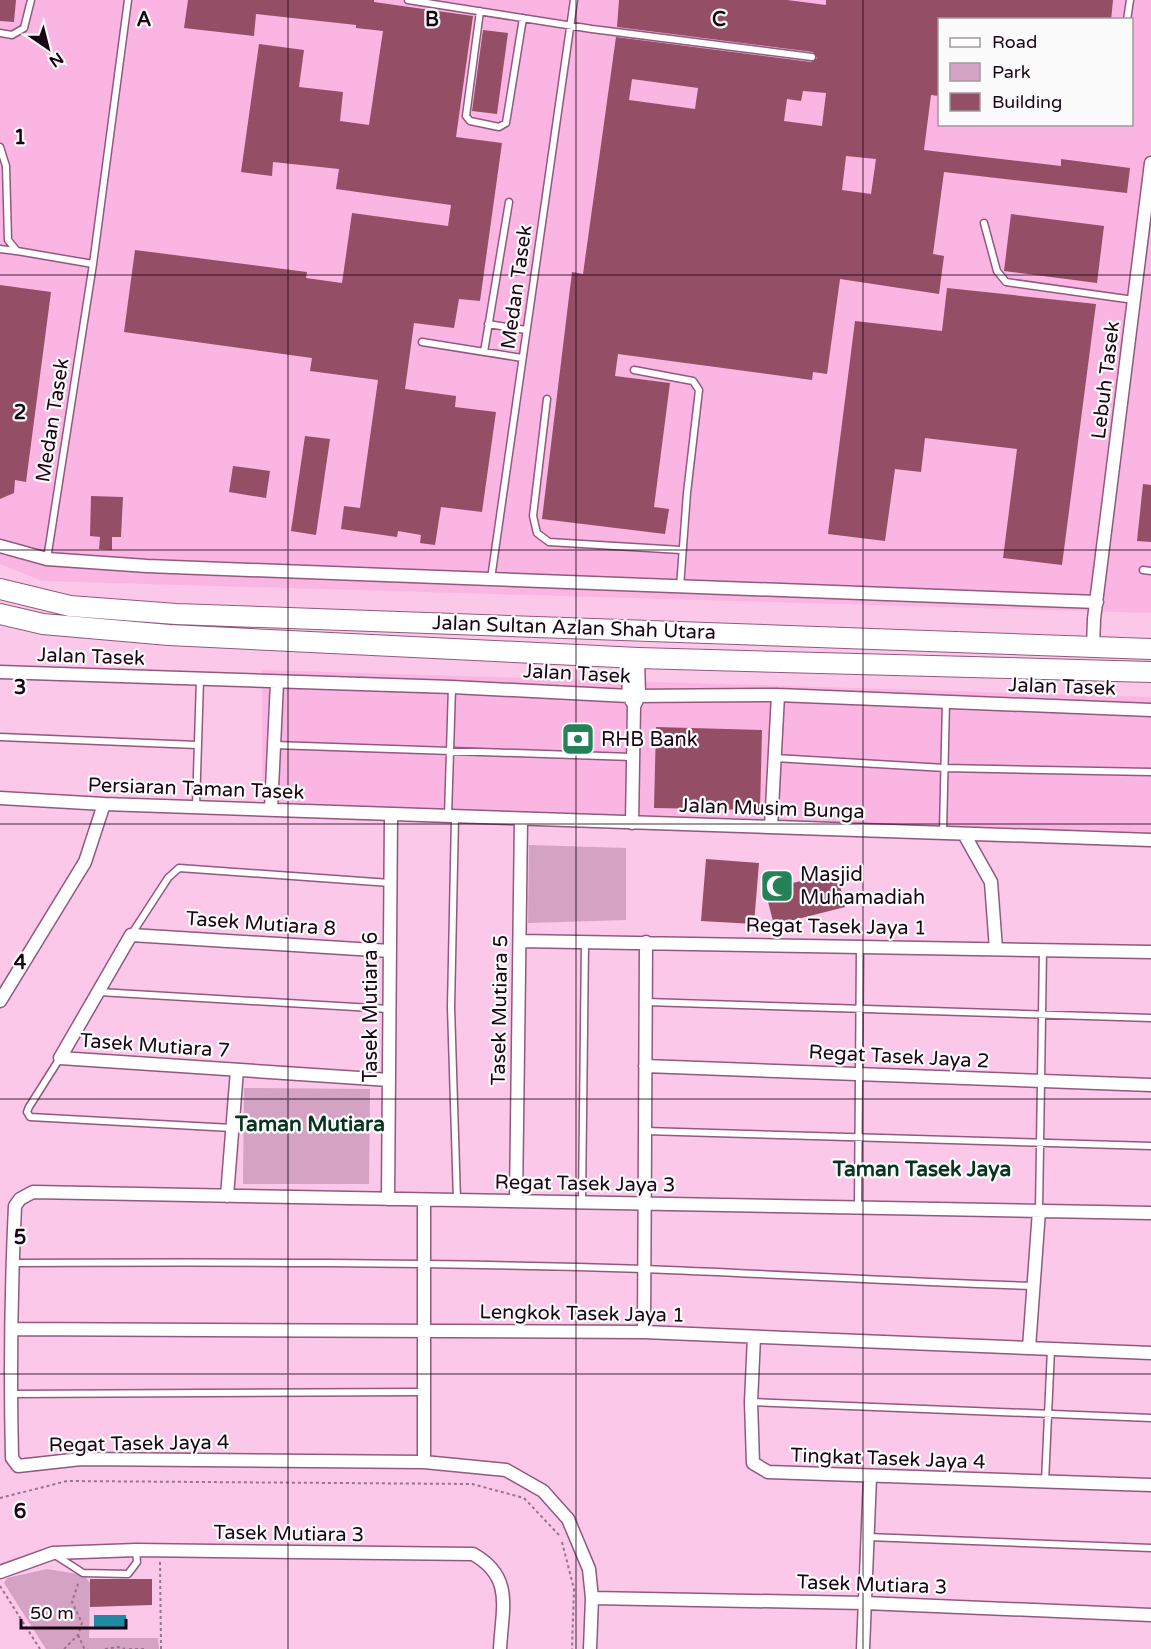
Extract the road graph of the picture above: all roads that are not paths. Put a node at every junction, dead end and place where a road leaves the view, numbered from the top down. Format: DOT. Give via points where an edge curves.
graph roads {
  1 [pos="31,0"];
  2 [pos="128,0"];
  3 [pos="408,0"];
  4 [pos="574,0"];
  5 [pos="1130,0"];
  6 [pos="480,11"];
  7 [pos="523,18"];
  8 [pos="1127,18"];
  9 [pos="570,24"];
  10 [pos="0,33"];
  11 [pos="812,57"];
  12 [pos="0,147"];
  13 [pos="1151,163"];
  14 [pos="509,202"];
  15 [pos="984,223"];
  16 [pos="0,249"];
  17 [pos="17,251"];
  18 [pos="93,264"];
  19 [pos="1134,300"];
  20 [pos="488,324"];
  21 [pos="526,330"];
  22 [pos="422,342"];
  23 [pos="484,352"];
  24 [pos="522,358"];
  25 [pos="634,370"];
  26 [pos="547,399"];
  27 [pos="0,546"];
  28 [pos="681,550"];
  29 [pos="47,559"];
  30 [pos="1143,570"];
  31 [pos="1151,571"];
  32 [pos="490,579"];
  33 [pos="680,588"];
  34 [pos="0,589"];
  35 [pos="1097,602"];
  36 [pos="0,614"];
  37 [pos="562,627"];
  38 [pos="676,630"];
  39 [pos="1093,647"];
  40 [pos="1151,649"];
  41 [pos="632,655"];
  42 [pos="0,672"];
  43 [pos="1151,672"];
  44 [pos="200,679"];
  45 [pos="277,682"];
  46 [pos="452,687"];
  47 [pos="778,695"];
  48 [pos="634,699"];
  49 [pos="946,701"];
  50 [pos="1151,710"];
  51 [pos="0,737"];
  52 [pos="197,745"];
  53 [pos="274,746"];
  54 [pos="450,750"];
  55 [pos="633,757"];
  56 [pos="775,758"];
  57 [pos="945,768"];
  58 [pos="1151,771"];
  59 [pos="0,798"];
  60 [pos="104,804"];
  61 [pos="196,807"];
  62 [pos="271,810"];
  63 [pos="391,814"];
  64 [pos="452,817"];
  65 [pos="521,819"];
  66 [pos="632,823"];
  67 [pos="771,827"];
  68 [pos="944,833"];
  69 [pos="964,834"];
  70 [pos="1151,840"];
  71 [pos="390,883"];
  72 [pos="131,935"];
  73 [pos="520,941"];
  74 [pos="585,941"];
  75 [pos="646,942"];
  76 [pos="860,946"];
  77 [pos="996,949"];
  78 [pos="1042,950"];
  79 [pos="390,951"];
  80 [pos="1151,952"];
  81 [pos="98,992"];
  82 [pos="0,1001"];
  83 [pos="646,1002"];
  84 [pos="859,1008"];
  85 [pos="389,1010"];
  86 [pos="1042,1015"];
  87 [pos="1151,1018"];
  88 [pos="60,1058"];
  89 [pos="645,1066"];
  90 [pos="237,1070"];
  91 [pos="859,1073"];
  92 [pos="389,1080"];
  93 [pos="1041,1082"];
  94 [pos="1151,1085"];
  95 [pos="232,1128"];
  96 [pos="645,1131"];
  97 [pos="858,1139"];
  98 [pos="1040,1142"];
  99 [pos="1151,1146"];
  100 [pos="227,1196"];
  101 [pos="20,1199"];
  102 [pos="388,1199"];
  103 [pos="424,1200"];
  104 [pos="457,1200"];
  105 [pos="516,1201"];
  106 [pos="582,1203"];
  107 [pos="645,1204"];
  108 [pos="858,1208"];
  109 [pos="1039,1211"];
  110 [pos="1151,1213"];
  111 [pos="12,1263"];
  112 [pos="424,1265"];
  113 [pos="644,1269"];
  114 [pos="1034,1286"];
  115 [pos="12,1329"];
  116 [pos="424,1331"];
  117 [pos="644,1332"];
  118 [pos="754,1337"];
  119 [pos="1029,1348"];
  120 [pos="1051,1349"];
  121 [pos="1151,1353"];
  122 [pos="424,1392"];
  123 [pos="10,1394"];
  124 [pos="751,1402"];
  125 [pos="1048,1415"];
  126 [pos="1151,1418"];
  127 [pos="424,1462"];
  128 [pos="870,1478"];
  129 [pos="1045,1483"];
  130 [pos="1151,1485"];
  131 [pos="868,1537"];
  132 [pos="1151,1548"];
  133 [pos="136,1550"];
  134 [pos="53,1553"];
  135 [pos="0,1572"];
  136 [pos="592,1598"];
  137 [pos="865,1603"];
  138 [pos="1151,1615"];
  139 [pos="500,1649"];
  140 [pos="590,1649"];
  141 [pos="863,1649"];
  1 -- 10 [label="lane" via="24,28 12,35"];
  2 -- 18 [label="lane, Medan Tasek"];
  3 -- 6 [label="lane"];
  4 -- 9 [label="lane, Medan Tasek"];
  5 -- 8 [label="lane"];
  6 -- 7 [label="lane"];
  6 -- 7 [label="lane" via="466,116 470,121 499,127 506,123"];
  7 -- 9 [label="lane"];
  9 -- 11 [label="lane"];
  9 -- 21 [label="lane, Medan Tasek"];
  12 -- 17 [label="lane" via="6,166 8,240"];
  13 -- 19 [label="street, Lebuh Tasek"];
  14 -- 20 [label="lane"];
  15 -- 19 [label="lane" via="997,271 1006,282"];
  16 -- 17 [label="lane"];
  17 -- 18 [label="lane"];
  18 -- 29 [label="lane, Medan Tasek"];
  19 -- 35 [label="street, Lebuh Tasek"];
  20 -- 21 [label="lane"];
  20 -- 23 [label="lane"];
  21 -- 24 [label="lane, Medan Tasek"];
  22 -- 23 [label="lane"];
  23 -- 24 [label="lane"];
  24 -- 32 [label="lane, Medan Tasek"];
  25 -- 28 [label="lane" via="693,381 699,390"];
  26 -- 28 [label="lane" via="532,516 537,533 549,542"];
  27 -- 29 [label="street"];
  28 -- 33 [label="lane"];
  29 -- 32 [label="street"];
  30 -- 31 [label="lane"];
  32 -- 33 [label="street"];
  33 -- 35 [label="street"];
  34 -- 37 [label="main road, Jalan Sultan Azlan Shah Utara" via="70,606 176,615"];
  35 -- 39 [label="street, Lebuh Tasek"];
  36 -- 41 [label="main road, Jalan Sultan Azlan Shah Utara" via="43,624 169,635"];
  37 -- 38 [label="main road, Jalan Sultan Azlan Shah Utara"];
  37 -- 41 [label="main road" via="569,634 624,640"];
  38 -- 39 [label="main road, Jalan Sultan Azlan Shah Utara"];
  38 -- 41 [label="main road" via="650,636"];
  39 -- 40 [label="main road, Jalan Sultan Azlan Shah Utara"];
  41 -- 43 [label="main road, Jalan Sultan Azlan Shah Utara"];
  41 -- 48 [label="street"];
  42 -- 44 [label="street, Jalan Tasek"];
  44 -- 45 [label="street, Jalan Tasek"];
  44 -- 52 [label="lane"];
  45 -- 46 [label="street, Jalan Tasek"];
  45 -- 53 [label="street"];
  46 -- 48 [label="street, Jalan Tasek"];
  46 -- 54 [label="lane"];
  47 -- 48 [label="street, Jalan Tasek"];
  47 -- 49 [label="street, Jalan Tasek"];
  47 -- 56 [label="street"];
  48 -- 55 [label="street"];
  49 -- 50 [label="street, Jalan Tasek"];
  49 -- 57 [label="lane"];
  51 -- 52 [label="lane"];
  52 -- 61 [label="lane"];
  53 -- 54 [label="lane"];
  53 -- 62 [label="street"];
  54 -- 55 [label="lane"];
  54 -- 64 [label="lane"];
  55 -- 66 [label="street"];
  56 -- 57 [label="lane"];
  56 -- 67 [label="street"];
  57 -- 58 [label="lane"];
  57 -- 68 [label="lane"];
  59 -- 60 [label="street, Persiaran Taman Tasek"];
  60 -- 61 [label="street, Persiaran Taman Tasek"];
  60 -- 82 [label="street" via="85,862"];
  61 -- 62 [label="street, Persiaran Taman Tasek"];
  62 -- 63 [label="street, Persiaran Taman Tasek"];
  63 -- 64 [label="street, Jalan Musim Bunga"];
  63 -- 71 [label="street, Tasek Mutiara 6"];
  64 -- 65 [label="street, Jalan Musim Bunga"];
  64 -- 104 [label="lane" via="451,1007"];
  65 -- 66 [label="street, Jalan Musim Bunga"];
  65 -- 73 [label="street, Tasek Mutiara 5"];
  66 -- 67 [label="street, Jalan Musim Bunga"];
  67 -- 68 [label="street, Jalan Musim Bunga"];
  68 -- 69 [label="street, Jalan Musim Bunga"];
  69 -- 70 [label="street, Jalan Musim Bunga"];
  69 -- 77 [label="street" via="991,882"];
  71 -- 72 [label="lane" via="179,868 173,871"];
  71 -- 79 [label="street, Tasek Mutiara 6"];
  72 -- 79 [label="street, Tasek Mutiara 8"];
  72 -- 81 [label="street, Tasek Mutiara 7"];
  73 -- 74 [label="street, Regat Tasek Jaya 1"];
  73 -- 105 [label="street, Tasek Mutiara 5"];
  74 -- 75 [label="street, Regat Tasek Jaya 1"];
  74 -- 106 [label="lane"];
  75 -- 76 [label="street, Regat Tasek Jaya 1"];
  75 -- 83 [label="street"];
  76 -- 77 [label="street, Regat Tasek Jaya 1"];
  76 -- 84 [label="lane"];
  77 -- 78 [label="street, Regat Tasek Jaya 1"];
  78 -- 80 [label="street, Regat Tasek Jaya 1"];
  78 -- 86 [label="lane"];
  79 -- 85 [label="street, Tasek Mutiara 6"];
  81 -- 85 [label="lane"];
  81 -- 88 [label="street, Tasek Mutiara 7"];
  83 -- 84 [label="lane"];
  83 -- 89 [label="street"];
  84 -- 86 [label="lane"];
  84 -- 91 [label="lane"];
  85 -- 92 [label="street, Tasek Mutiara 6"];
  86 -- 87 [label="lane"];
  86 -- 93 [label="lane"];
  88 -- 90 [label="street, Tasek Mutiara 7"];
  88 -- 95 [label="lane" via="29,1107 30,1117"];
  89 -- 91 [label="street, Regat Tasek Jaya 2"];
  89 -- 96 [label="street"];
  90 -- 92 [label="street, Tasek Mutiara 7"];
  90 -- 95 [label="street"];
  91 -- 93 [label="street, Regat Tasek Jaya 2"];
  91 -- 97 [label="lane"];
  92 -- 102 [label="street, Tasek Mutiara 6"];
  93 -- 94 [label="street, Regat Tasek Jaya 2"];
  93 -- 98 [label="lane"];
  95 -- 100 [label="street"];
  96 -- 97 [label="lane"];
  96 -- 107 [label="street"];
  97 -- 98 [label="lane"];
  97 -- 108 [label="lane"];
  98 -- 99 [label="lane"];
  98 -- 109 [label="lane"];
  100 -- 101 [label="street, Regat Tasek Jaya 3" via="33,1192"];
  100 -- 102 [label="street, Regat Tasek Jaya 3"];
  101 -- 111 [label="street, Regat Tasek Jaya 4" via="15,1206"];
  102 -- 103 [label="street, Regat Tasek Jaya 3"];
  103 -- 104 [label="street, Regat Tasek Jaya 3"];
  103 -- 112 [label="street"];
  104 -- 105 [label="street, Regat Tasek Jaya 3"];
  105 -- 106 [label="street, Regat Tasek Jaya 3"];
  106 -- 107 [label="street, Regat Tasek Jaya 3"];
  107 -- 108 [label="street, Regat Tasek Jaya 3"];
  107 -- 113 [label="street"];
  108 -- 109 [label="street, Regat Tasek Jaya 3"];
  109 -- 110 [label="street, Regat Tasek Jaya 3"];
  109 -- 114 [label="street"];
  111 -- 112 [label="lane"];
  111 -- 115 [label="street, Regat Tasek Jaya 4"];
  112 -- 113 [label="lane"];
  112 -- 116 [label="street"];
  113 -- 114 [label="lane"];
  113 -- 117 [label="street"];
  114 -- 119 [label="street"];
  115 -- 116 [label="street, Lengkok Tasek Jaya 1"];
  115 -- 123 [label="street, Regat Tasek Jaya 4"];
  116 -- 117 [label="street, Lengkok Tasek Jaya 1"];
  116 -- 122 [label="street"];
  117 -- 118 [label="street, Lengkok Tasek Jaya 1"];
  118 -- 119 [label="street, Lengkok Tasek Jaya 1"];
  118 -- 124 [label="street, Tingkat Tasek Jaya 4"];
  119 -- 120 [label="street, Lengkok Tasek Jaya 1"];
  120 -- 121 [label="street, Lengkok Tasek Jaya 1"];
  120 -- 125 [label="lane"];
  122 -- 123 [label="lane"];
  122 -- 127 [label="street"];
  123 -- 127 [label="street, Regat Tasek Jaya 4" via="12,1458 18,1466 81,1459"];
  124 -- 125 [label="lane"];
  124 -- 128 [label="street, Tingkat Tasek Jaya 4" via="753,1463 768,1472"];
  125 -- 126 [label="lane"];
  125 -- 129 [label="lane"];
  127 -- 136 [label="street" via="506,1470 543,1491 568,1519 589,1569"];
  128 -- 129 [label="street, Tingkat Tasek Jaya 4"];
  128 -- 131 [label="street"];
  129 -- 130 [label="street, Tingkat Tasek Jaya 4"];
  131 -- 132 [label="lane"];
  131 -- 137 [label="street"];
  133 -- 134 [label="street, Tasek Mutiara 3"];
  133 -- 134 [label="lane" via="137,1562 128,1574 83,1573"];
  133 -- 139 [label="street, Tasek Mutiara 3" via="473,1554 500,1577"];
  134 -- 135 [label="street, Tasek Mutiara 3"];
  136 -- 137 [label="street, Tasek Mutiara 3"];
  136 -- 140 [label="street"];
  137 -- 138 [label="street, Tasek Mutiara 3"];
  137 -- 141 [label="street"];
}
